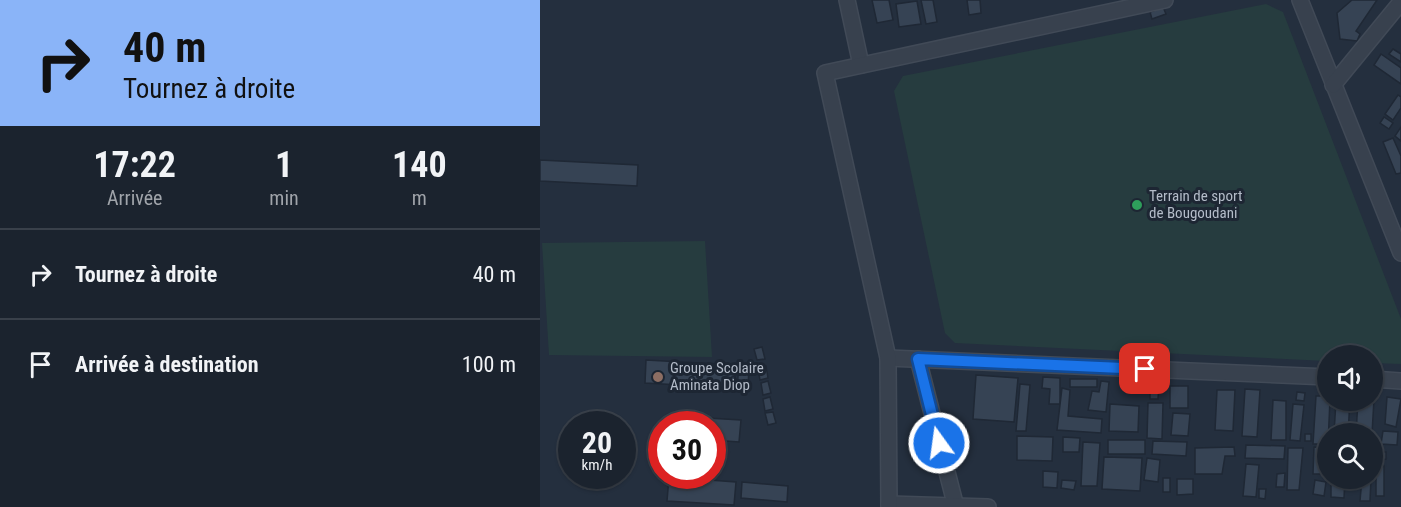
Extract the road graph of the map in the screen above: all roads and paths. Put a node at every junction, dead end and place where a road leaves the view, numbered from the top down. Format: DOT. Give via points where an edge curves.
graph roads {
  1 [pos="847,0"];
  2 [pos="1165,0"];
  3 [pos="1300,0"];
  4 [pos="1401,2"];
  5 [pos="861,65"];
  6 [pos="1333,85"];
  7 [pos="1398,233"];
  8 [pos="1401,253"];
  9 [pos="888,358"];
  10 [pos="918,359"];
  11 [pos="1317,377"];
  12 [pos="1383,380"];
  13 [pos="1401,381"];
  14 [pos="889,506"];
  15 [pos="956,507"];
  16 [pos="988,507"];
  1 -- 5 [label="street"];
  2 -- 5 [label="street"];
  3 -- 6 [label="street"];
  4 -- 6 [label="street"];
  5 -- 9 [label="street" via="825,73"];
  6 -- 7 [label="street"];
  7 -- 8 [label="street"];
  9 -- 10 [label="street"];
  9 -- 14 [label="street"];
  10 -- 11 [label="street"];
  10 -- 15 [label="street"];
  12 -- 13 [label="street"];
  14 -- 15 [label="street"];
  15 -- 16 [label="street"];
}
